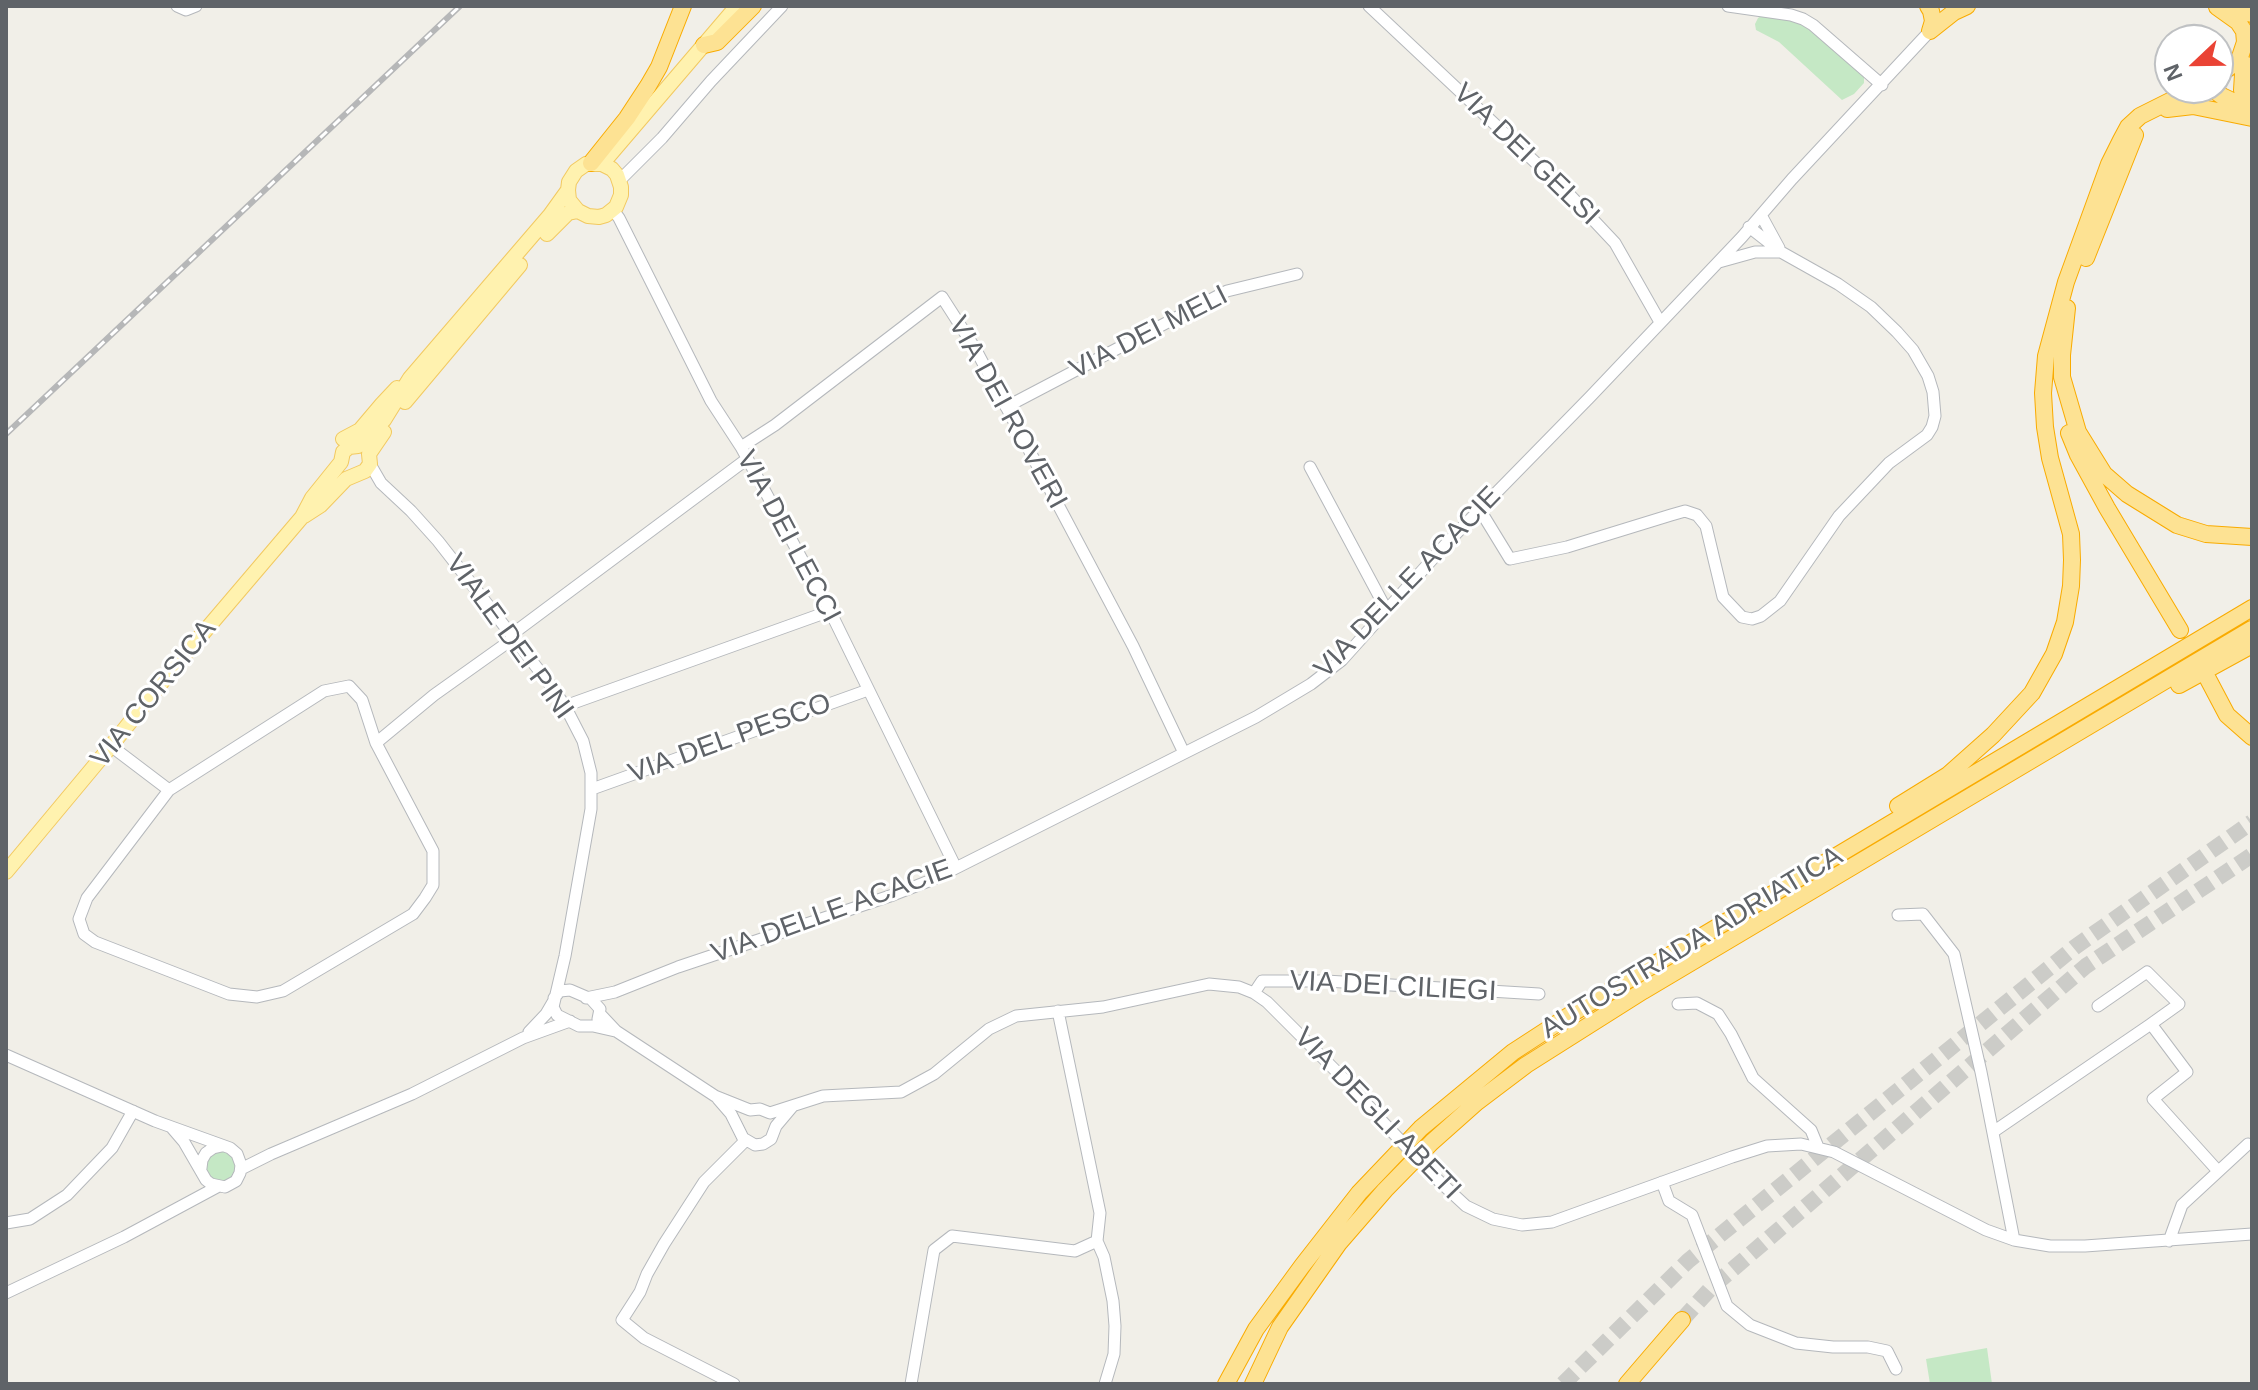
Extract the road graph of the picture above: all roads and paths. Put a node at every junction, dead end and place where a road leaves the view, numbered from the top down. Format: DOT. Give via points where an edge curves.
graph roads {
  1 [pos="177,6"];
  2 [pos="196,6"];
  3 [pos="683,6"];
  4 [pos="737,6"];
  5 [pos="753,6"];
  6 [pos="782,6"];
  7 [pos="1369,6"];
  8 [pos="1728,6"];
  9 [pos="1928,6"];
  10 [pos="1967,6"];
  11 [pos="2215,6"];
  12 [pos="2252,14"];
  13 [pos="1930,31"];
  14 [pos="704,45"];
  15 [pos="2234,64"];
  16 [pos="2250,64"];
  17 [pos="1882,85"];
  18 [pos="2165,104"];
  19 [pos="2167,104"];
  20 [pos="2212,104"];
  21 [pos="2252,110"];
  22 [pos="2218,111"];
  23 [pos="2152,115"];
  24 [pos="2252,118"];
  25 [pos="596,164"];
  26 [pos="620,180"];
  27 [pos="568,190"];
  28 [pos="613,210"];
  29 [pos="578,211"];
  30 [pos="1761,215"];
  31 [pos="1746,232"];
  32 [pos="1755,252"];
  33 [pos="1781,252"];
  34 [pos="1716,263"];
  35 [pos="1297,274"];
  36 [pos="2061,314"];
  37 [pos="1660,322"];
  38 [pos="410,378"];
  39 [pos="1006,407"];
  40 [pos="343,439"];
  41 [pos="741,447"];
  42 [pos="365,455"];
  43 [pos="747,459"];
  44 [pos="341,462"];
  45 [pos="1310,467"];
  46 [pos="353,475"];
  47 [pos="381,483"];
  48 [pos="1480,510"];
  49 [pos="302,517"];
  50 [pos="2252,537"];
  51 [pos="2252,608"];
  52 [pos="1386,609"];
  53 [pos="830,611"];
  54 [pos="2252,629"];
  55 [pos="2180,630"];
  56 [pos="513,636"];
  57 [pos="2252,645"];
  58 [pos="2208,679"];
  59 [pos="868,690"];
  60 [pos="565,706"];
  61 [pos="2252,737"];
  62 [pos="376,743"];
  63 [pos="111,746"];
  64 [pos="1184,753"];
  65 [pos="592,789"];
  66 [pos="169,790"];
  67 [pos="1973,796"];
  68 [pos="956,868"];
  69 [pos="6,872"];
  70 [pos="1898,915"];
  71 [pos="1689,943"];
  72 [pos="565,956"];
  73 [pos="574,991"];
  74 [pos="615,992"];
  75 [pos="1254,993"];
  76 [pos="1539,994"];
  77 [pos="586,998"];
  78 [pos="554,1000"];
  79 [pos="1678,1004"];
  80 [pos="2098,1006"];
  81 [pos="1058,1011"];
  82 [pos="600,1012"];
  83 [pos="570,1021"];
  84 [pos="2151,1024"];
  85 [pos="593,1026"];
  86 [pos="616,1031"];
  87 [pos="523,1038"];
  88 [pos="6,1055"];
  89 [pos="715,1096"];
  90 [pos="792,1107"];
  91 [pos="750,1110"];
  92 [pos="133,1111"];
  93 [pos="770,1113"];
  94 [pos="776,1126"];
  95 [pos="172,1128"];
  96 [pos="740,1128"];
  97 [pos="1993,1132"];
  98 [pos="746,1140"];
  99 [pos="2248,1144"];
  100 [pos="222,1146"];
  101 [pos="1818,1147"];
  102 [pos="237,1154"];
  103 [pos="271,1154"];
  104 [pos="241,1169"];
  105 [pos="202,1171"];
  106 [pos="2218,1171"];
  107 [pos="1662,1182"];
  108 [pos="217,1187"];
  109 [pos="187,1203"];
  110 [pos="6,1223"];
  111 [pos="2252,1234"];
  112 [pos="2014,1240"];
  113 [pos="1097,1241"];
  114 [pos="2169,1241"];
  115 [pos="6,1293"];
  116 [pos="1682,1320"];
  117 [pos="1896,1369"];
  118 [pos="734,1384"];
  119 [pos="911,1384"];
  120 [pos="1105,1384"];
  121 [pos="1226,1384"];
  122 [pos="1253,1384"];
  123 [pos="1627,1384"];
  1 -- 2 [label="street"];
  3 -- 25 [label="highway" via="648,86"];
  4 -- 14 [label="main road, VIA CORSICA"];
  5 -- 14 [label="highway" via="717,42"];
  6 -- 26 [label="street"];
  7 -- 37 [label="street, VIA DEI GELSI" via="1615,243"];
  8 -- 17 [label="street" via="1803,19"];
  9 -- 13 [label="highway"];
  10 -- 13 [label="highway"];
  11 -- 12 [label="highway"];
  11 -- 15 [label="highway" via="2244,31 2245,42"];
  13 -- 17 [label="street, VIA DELLE ACACIE"];
  14 -- 25 [label="main road, VIA CORSICA"];
  16 -- 21 [label="highway" via="2242,90"];
  17 -- 30 [label="street, VIA DELLE ACACIE"];
  18 -- 36 [label="highway" via="2128,127 2109,164 2066,282"];
  19 -- 23 [label="highway"];
  20 -- 22 [label="highway"];
  22 -- 23 [label="highway" via="2183,106"];
  22 -- 24 [label="highway"];
  23 -- 36 [label="highway" via="2132,140"];
  25 -- 26 [label="main road" via="612,169"];
  25 -- 27 [label="main road, VIA CORSICA" via="579,168"];
  26 -- 28 [label="main road" via="621,195"];
  27 -- 29 [label="main road"];
  27 -- 38 [label="main road, VIA CORSICA"];
  28 -- 29 [label="main road" via="593,217"];
  28 -- 41 [label="street, VIA DEI LECCI" via="711,401"];
  29 -- 42 [label="main road, VIA CORSICA" via="557,222"];
  30 -- 31 [label="street, VIA DELLE ACACIE"];
  30 -- 33 [label="street"];
  31 -- 32 [label="street"];
  31 -- 33 [label="street"];
  31 -- 34 [label="street, VIA DELLE ACACIE"];
  32 -- 33 [label="street"];
  32 -- 34 [label="street"];
  33 -- 48 [label="street" via="1871,307 1897,332 1928,376 1935,416 1927,435 1889,463 1839,516 1780,601 1761,616 1742,617 1723,597 1706,526 1685,511 1510,559"];
  34 -- 37 [label="street, VIA DELLE ACACIE"];
  35 -- 39 [label="street, VIA DEI MELI" via="1227,291"];
  36 -- 50 [label="highway" via="2062,377 2078,432 2104,474 2177,525 2206,534"];
  36 -- 55 [label="highway" via="2057,383 2078,455"];
  36 -- 71 [label="highway" via="2046,356 2043,393 2050,458 2071,534 2071,586 2054,654 2032,693 1948,775"];
  37 -- 48 [label="street, VIA DELLE ACACIE"];
  38 -- 40 [label="main road" via="360,430"];
  38 -- 42 [label="main road, VIA CORSICA" via="370,437"];
  39 -- 41 [label="street, VIA DEI ROVERI" via="942,297"];
  39 -- 64 [label="street, VIA DEI ROVERI"];
  41 -- 43 [label="street, VIA DEI LECCI"];
  42 -- 44 [label="main road, VIA CORSICA" via="346,450"];
  42 -- 46 [label="main road, VIA CORSICA" via="363,473"];
  42 -- 47 [label="street, VIALE DEI PINI"];
  43 -- 53 [label="street, VIA DEI LECCI"];
  43 -- 56 [label="street"];
  44 -- 46 [label="main road"];
  44 -- 49 [label="main road, VIA CORSICA"];
  45 -- 52 [label="street"];
  46 -- 47 [label="street, VIALE DEI PINI"];
  46 -- 49 [label="main road, VIA CORSICA"];
  47 -- 56 [label="street, VIALE DEI PINI" via="431,533"];
  48 -- 52 [label="street, VIA DELLE ACACIE"];
  49 -- 63 [label="main road, VIA CORSICA"];
  51 -- 71 [label="highway, AUTOSTRADA ADRIATICA"];
  52 -- 64 [label="street, VIA DELLE ACACIE" via="1342,660 1311,684"];
  53 -- 59 [label="street, VIA DEI LECCI"];
  53 -- 60 [label="street"];
  54 -- 67 [label="highway, AUTOSTRADA ADRIATICA"];
  56 -- 60 [label="street, VIALE DEI PINI"];
  56 -- 62 [label="street"];
  57 -- 67 [label="highway"];
  58 -- 61 [label="highway" via="2227,715"];
  59 -- 65 [label="street, VIA DEL PESCO"];
  59 -- 68 [label="street, VIA DEI LECCI"];
  60 -- 65 [label="street, VIALE DEI PINI" via="583,741"];
  62 -- 66 [label="street" via="362,700 349,686 324,691"];
  62 -- 66 [label="street" via="433,851 433,885 413,914 283,991 257,997 229,994 84,934 79,919 87,898"];
  63 -- 66 [label="street"];
  63 -- 69 [label="main road, VIA CORSICA"];
  64 -- 68 [label="street, VIA DELLE ACACIE"];
  65 -- 72 [label="street, VIALE DEI PINI"];
  67 -- 122 [label="highway, AUTOSTRADA ADRIATICA" via="1657,983 1477,1102 1385,1190 1339,1243 1280,1327"];
  68 -- 74 [label="street, VIA DELLE ACACIE"];
  70 -- 97 [label="street" via="1923,914 1954,954"];
  71 -- 121 [label="highway, AUTOSTRADA ADRIATICA" via="1513,1052 1421,1128 1359,1193 1302,1266 1256,1329"];
  72 -- 73 [label="street, VIALE DEI PINI"];
  72 -- 78 [label="street, VIALE DEI PINI"];
  73 -- 77 [label="street"];
  73 -- 78 [label="street" via="565,990"];
  74 -- 77 [label="street, VIA DELLE ACACIE"];
  74 -- 82 [label="street, VIA DELLE ACACIE"];
  75 -- 76 [label="street, VIA DEI CILIEGI" via="1262,981 1326,981"];
  75 -- 81 [label="street, VIA DEGLI ABETI" via="1209,984"];
  75 -- 107 [label="street, VIA DEGLI ABETI, bridge" via="1315,1049 1440,1182 1466,1206 1493,1219 1522,1225 1552,1222"];
  77 -- 82 [label="street"];
  78 -- 83 [label="street" via="557,1015"];
  78 -- 87 [label="street"];
  79 -- 101 [label="street" via="1697,1003 1718,1014 1753,1078 1811,1130"];
  80 -- 84 [label="street" via="2147,972 2179,1004"];
  81 -- 90 [label="street, VIA DEGLI ABETI" via="1002,1021 925,1081 901,1092 823,1096"];
  81 -- 113 [label="street" via="1100,1213"];
  82 -- 85 [label="street"];
  82 -- 86 [label="street, VIA DEGLI ABETI"];
  83 -- 85 [label="street"];
  83 -- 87 [label="street"];
  84 -- 97 [label="street"];
  84 -- 106 [label="street" via="2187,1072 2153,1099"];
  85 -- 86 [label="street, VIA DEGLI ABETI"];
  86 -- 89 [label="street, VIA DEGLI ABETI"];
  87 -- 103 [label="street" via="412,1094"];
  88 -- 92 [label="street"];
  89 -- 91 [label="street, VIA DEGLI ABETI"];
  89 -- 96 [label="street, VIA DEGLI ABETI"];
  90 -- 93 [label="street, VIA DEGLI ABETI"];
  90 -- 94 [label="street"];
  91 -- 93 [label="street, VIA DEGLI ABETI"];
  91 -- 96 [label="street"];
  92 -- 95 [label="street"];
  92 -- 110 [label="street" via="112,1148 67,1195 30,1219"];
  93 -- 94 [label="street"];
  94 -- 98 [label="street" via="766,1143"];
  95 -- 100 [label="street"];
  95 -- 105 [label="street"];
  96 -- 98 [label="street, VIA DEGLI ABETI"];
  97 -- 112 [label="street"];
  98 -- 118 [label="street" via="704,1182 622,1320 644,1338"];
  99 -- 106 [label="street"];
  100 -- 102 [label="street"];
  100 -- 105 [label="street" via="206,1153"];
  101 -- 107 [label="street, VIA DEGLI ABETI" via="1767,1146"];
  101 -- 112 [label="street, VIA DEGLI ABETI"];
  102 -- 103 [label="street"];
  102 -- 104 [label="street"];
  103 -- 104 [label="street"];
  104 -- 108 [label="street" via="233,1184"];
  105 -- 108 [label="street"];
  105 -- 109 [label="street"];
  106 -- 114 [label="street" via="2182,1205"];
  107 -- 117 [label="street" via="1669,1201 1692,1215 1727,1306 1750,1325 1796,1343 1887,1351"];
  108 -- 109 [label="street"];
  109 -- 115 [label="street"];
  111 -- 114 [label="street, VIA DEGLI ABETI"];
  112 -- 114 [label="street, VIA DEGLI ABETI" via="2050,1246"];
  113 -- 119 [label="street" via="1075,1251 952,1236 934,1250"];
  113 -- 120 [label="street" via="1115,1326"];
  116 -- 123 [label="highway"];
}
